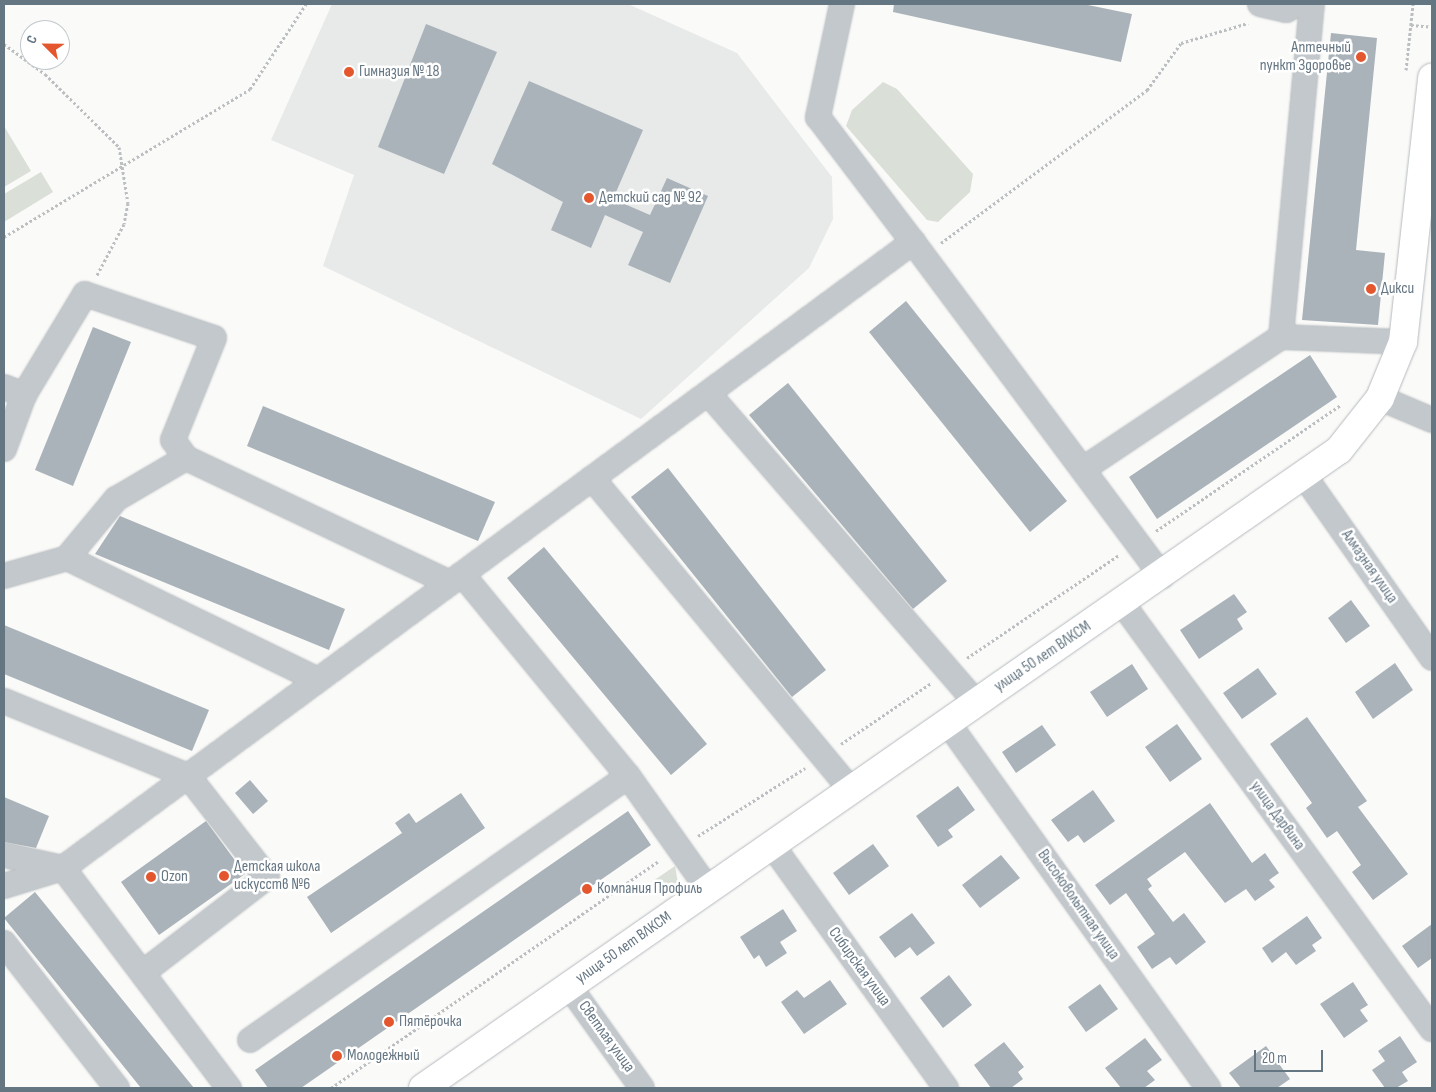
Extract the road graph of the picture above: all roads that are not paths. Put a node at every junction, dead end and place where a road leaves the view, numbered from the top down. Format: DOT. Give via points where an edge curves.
graph roads {
  1 [pos="842,4"];
  2 [pos="1260,4"];
  3 [pos="1312,4"];
  4 [pos="1292,7"];
  5 [pos="1419,76"];
  6 [pos="1427,186"];
  7 [pos="913,242"];
  8 [pos="1281,337"];
  9 [pos="1403,342"];
  10 [pos="14,391"];
  11 [pos="708,393"];
  12 [pos="1380,398"];
  13 [pos="1432,420"];
  14 [pos="4,449"];
  15 [pos="186,458"];
  16 [pos="1083,469"];
  17 [pos="1305,477"];
  18 [pos="592,478"];
  19 [pos="67,558"];
  20 [pos="4,576"];
  21 [pos="1162,576"];
  22 [pos="456,578"];
  23 [pos="1122,603"];
  24 [pos="1432,658"];
  25 [pos="318,680"];
  26 [pos="4,701"];
  27 [pos="977,703"];
  28 [pos="948,723"];
  29 [pos="188,776"];
  30 [pos="628,776"];
  31 [pos="851,790"];
  32 [pos="772,845"];
  33 [pos="4,855"];
  34 [pos="63,868"];
  35 [pos="4,886"];
  36 [pos="708,888"];
  37 [pos="4,943"];
  38 [pos="145,971"];
  39 [pos="569,986"];
  40 [pos="1432,1029"];
  41 [pos="250,1040"];
  42 [pos="117,1088"];
  43 [pos="229,1088"];
  44 [pos="423,1088"];
  45 [pos="642,1088"];
  46 [pos="946,1088"];
  47 [pos="1208,1088"];
  1 -- 7 [label="street" via="818,117"];
  2 -- 4 [label="street"];
  3 -- 8 [label="street"];
  5 -- 6 [label="main road, улица 50 лет ВЛКСМ"];
  6 -- 9 [label="main road, улица 50 лет ВЛКСМ"];
  7 -- 11 [label="street"];
  7 -- 16 [label="street"];
  8 -- 9 [label="street"];
  8 -- 16 [label="street"];
  9 -- 12 [label="main road, улица 50 лет ВЛКСМ"];
  10 -- 14 [label="street"];
  10 -- 15 [label="street" via="85,294 214,338 173,440"];
  11 -- 18 [label="street"];
  11 -- 27 [label="street"];
  12 -- 13 [label="street"];
  12 -- 17 [label="main road, улица 50 лет ВЛКСМ" via="1339,450"];
  15 -- 19 [label="street" via="116,499"];
  15 -- 22 [label="street"];
  16 -- 21 [label="street"];
  17 -- 21 [label="main road, улица 50 лет ВЛКСМ"];
  17 -- 24 [label="street, Алмазная улица"];
  18 -- 22 [label="street"];
  18 -- 31 [label="street"];
  19 -- 20 [label="street"];
  19 -- 25 [label="street"];
  21 -- 23 [label="main road, улица 50 лет ВЛКСМ"];
  22 -- 25 [label="street"];
  22 -- 30 [label="street"];
  23 -- 27 [label="main road, улица 50 лет ВЛКСМ"];
  23 -- 40 [label="street, улица Дарвина"];
  25 -- 29 [label="street"];
  26 -- 29 [label="street"];
  27 -- 28 [label="main road, улица 50 лет ВЛКСМ"];
  28 -- 31 [label="main road, улица 50 лет ВЛКСМ"];
  28 -- 47 [label="street, Высоковольтная улица"];
  29 -- 34 [label="street"];
  29 -- 38 [label="street" via="267,877"];
  30 -- 36 [label="street"];
  30 -- 41 [label="street"];
  31 -- 32 [label="main road, улица 50 лет ВЛКСМ"];
  32 -- 36 [label="main road, улица 50 лет ВЛКСМ"];
  32 -- 46 [label="street, Сибирская улица"];
  33 -- 34 [label="street"];
  34 -- 35 [label="street"];
  34 -- 38 [label="street"];
  36 -- 39 [label="main road, улица 50 лет ВЛКСМ"];
  37 -- 42 [label="street"];
  38 -- 43 [label="street"];
  39 -- 44 [label="main road, улица 50 лет ВЛКСМ"];
  39 -- 45 [label="street, Светлая улица"];
}
